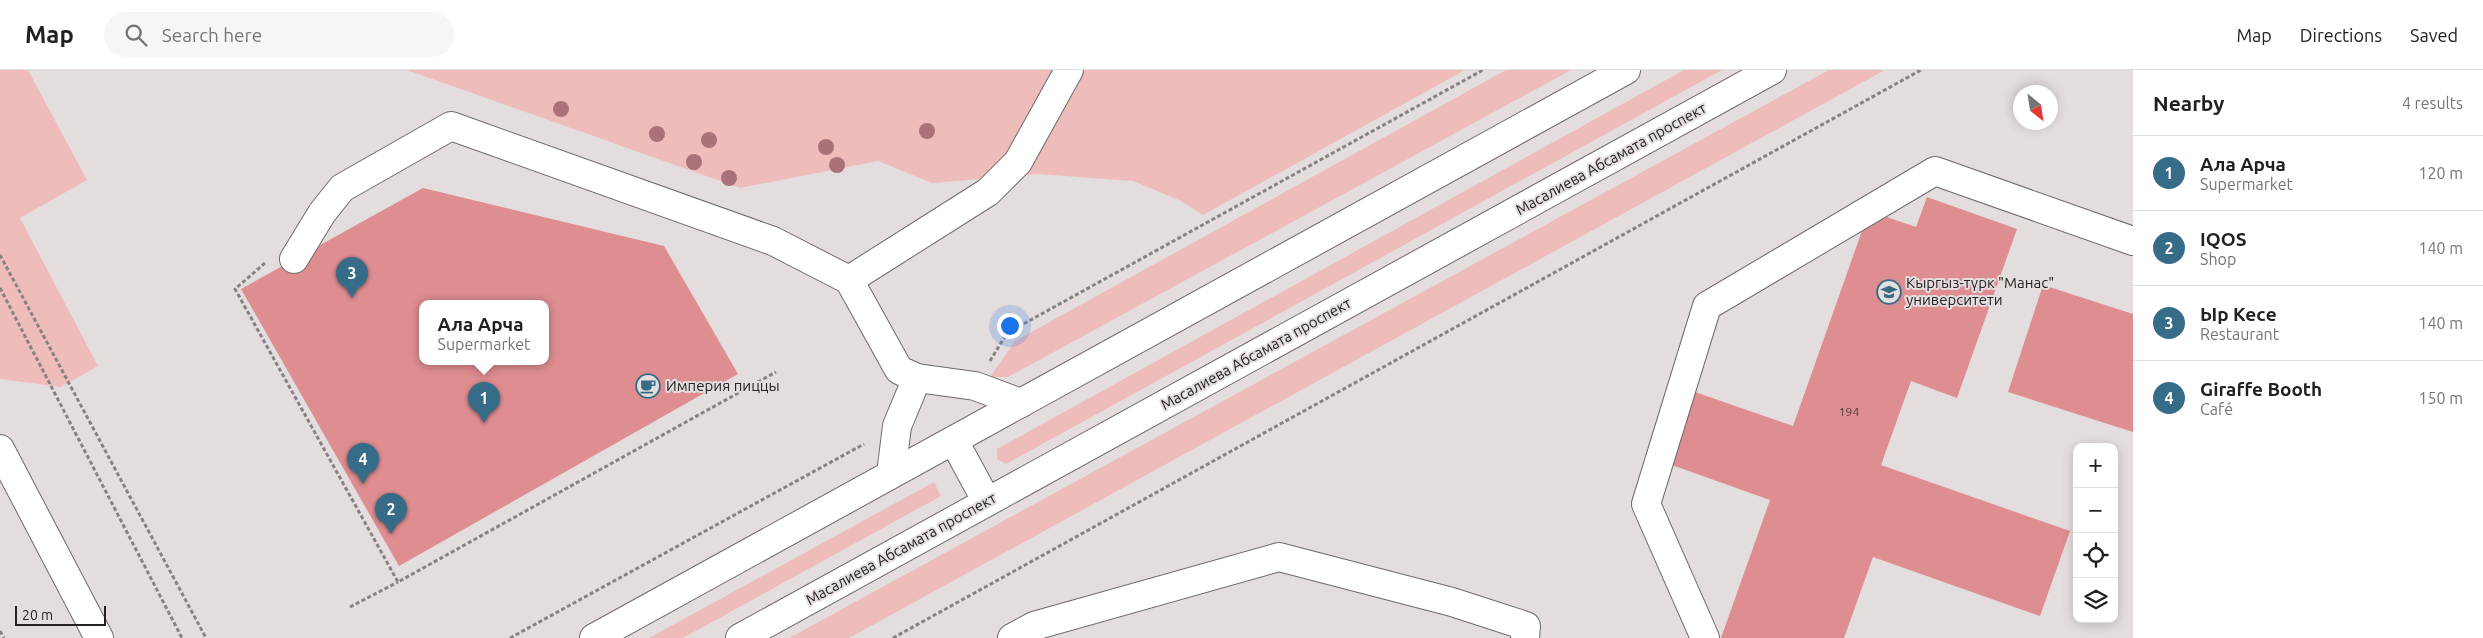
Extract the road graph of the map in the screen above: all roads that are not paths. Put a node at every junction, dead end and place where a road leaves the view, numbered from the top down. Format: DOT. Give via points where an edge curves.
graph roads {
  1 [pos="1069,70"];
  2 [pos="1626,70"];
  3 [pos="1772,70"];
  4 [pos="2133,241"];
  5 [pos="282,258"];
  6 [pos="849,280"];
  7 [pos="918,378"];
  8 [pos="1022,403"];
  9 [pos="954,441"];
  10 [pos="0,449"];
  11 [pos="891,474"];
  12 [pos="987,502"];
  13 [pos="1029,634"];
  14 [pos="98,638"];
  15 [pos="594,638"];
  16 [pos="740,638"];
  17 [pos="1525,638"];
  18 [pos="1705,638"];
  1 -- 6 [label="main road" via="1018,162 988,192"];
  2 -- 8 [label="main road"];
  3 -- 12 [label="main road, Масалиева Абсамата проспект"];
  4 -- 18 [label="main road" via="1935,171 1707,306 1646,504"];
  5 -- 6 [label="main road" via="342,188 451,126 772,241"];
  6 -- 7 [label="main road" via="899,370"];
  7 -- 8 [label="main road" via="975,386"];
  7 -- 11 [label="main road" via="897,426"];
  8 -- 9 [label="main road"];
  9 -- 11 [label="main road"];
  9 -- 12 [label="main road"];
  10 -- 14 [label="main road"];
  11 -- 15 [label="main road"];
  12 -- 16 [label="main road, Масалиева Абсамата проспект"];
  13 -- 17 [label="main road" via="1279,557 1452,602 1526,626"];
}
